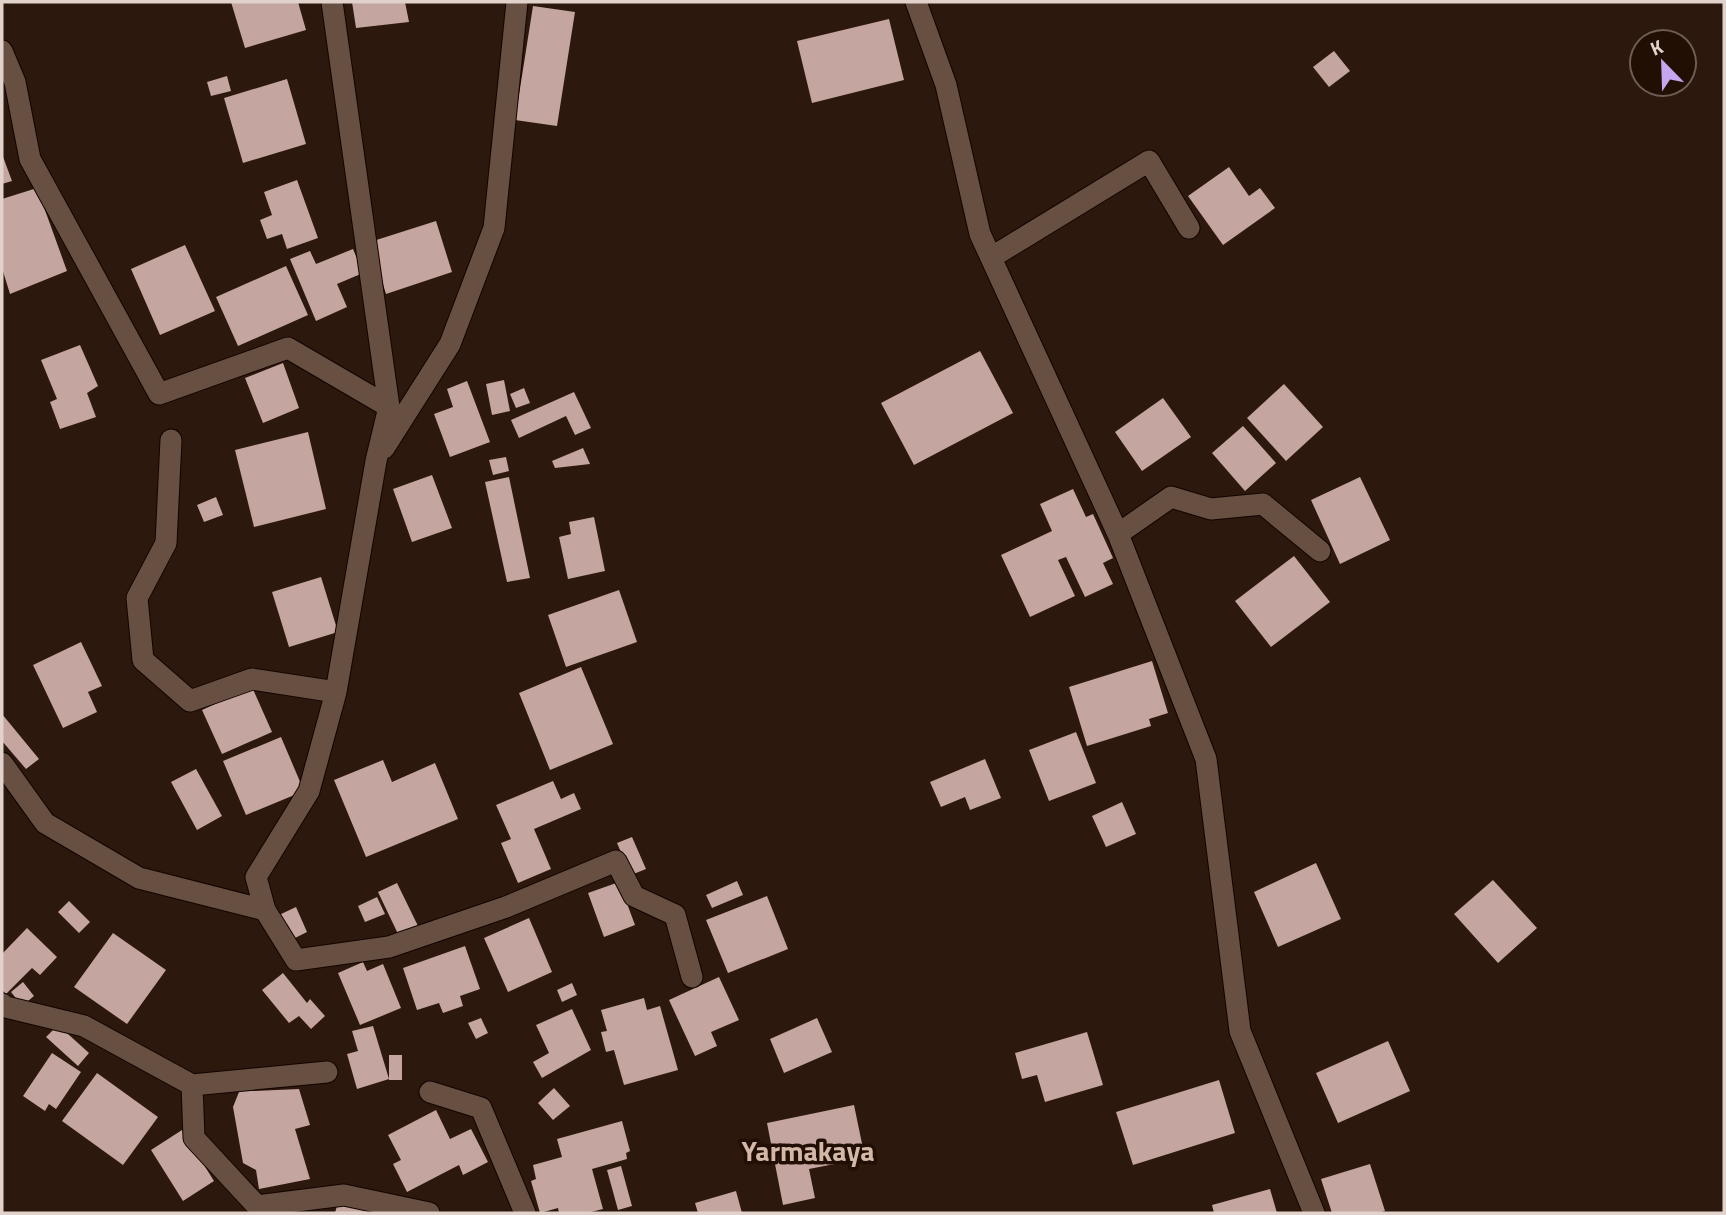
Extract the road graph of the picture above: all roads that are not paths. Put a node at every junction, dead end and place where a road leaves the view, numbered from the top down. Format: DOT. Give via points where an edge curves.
graph roads {
  1 [pos="332,2"];
  2 [pos="517,2"];
  3 [pos="916,2"];
  4 [pos="2,51"];
  5 [pos="1189,228"];
  6 [pos="992,257"];
  7 [pos="389,407"];
  8 [pos="171,440"];
  9 [pos="376,461"];
  10 [pos="1118,534"];
  11 [pos="1320,551"];
  12 [pos="336,692"];
  13 [pos="2,763"];
  14 [pos="265,910"];
  15 [pos="692,977"];
  16 [pos="2,1004"];
  17 [pos="327,1072"];
  18 [pos="192,1085"];
  19 [pos="430,1092"];
  20 [pos="260,1210"];
  21 [pos="429,1213"];
  22 [pos="525,1213"];
  23 [pos="1314,1213"];
  1 -- 7 [label="street"];
  2 -- 9 [label="street" via="494,228 450,344"];
  3 -- 6 [label="street" via="946,85 980,234"];
  4 -- 7 [label="street" via="15,82 30,159 159,394 288,348"];
  5 -- 6 [label="street" via="1149,160"];
  6 -- 10 [label="street"];
  7 -- 9 [label="street"];
  8 -- 12 [label="street" via="166,543 137,598 143,660 190,701 252,679"];
  9 -- 12 [label="street"];
  10 -- 11 [label="street" via="1171,497 1211,509 1263,504"];
  10 -- 23 [label="street" via="1206,759 1240,1031"];
  12 -- 14 [label="street" via="309,791 256,877"];
  13 -- 14 [label="street" via="45,823 139,878"];
  14 -- 15 [label="street" via="296,960 336,955 389,947 506,907 616,861 634,896 675,915"];
  16 -- 18 [label="street" via="84,1026"];
  17 -- 18 [label="street"];
  18 -- 20 [label="street" via="194,1138"];
  19 -- 22 [label="street" via="481,1108"];
  20 -- 21 [label="street" via="344,1195"];
}
